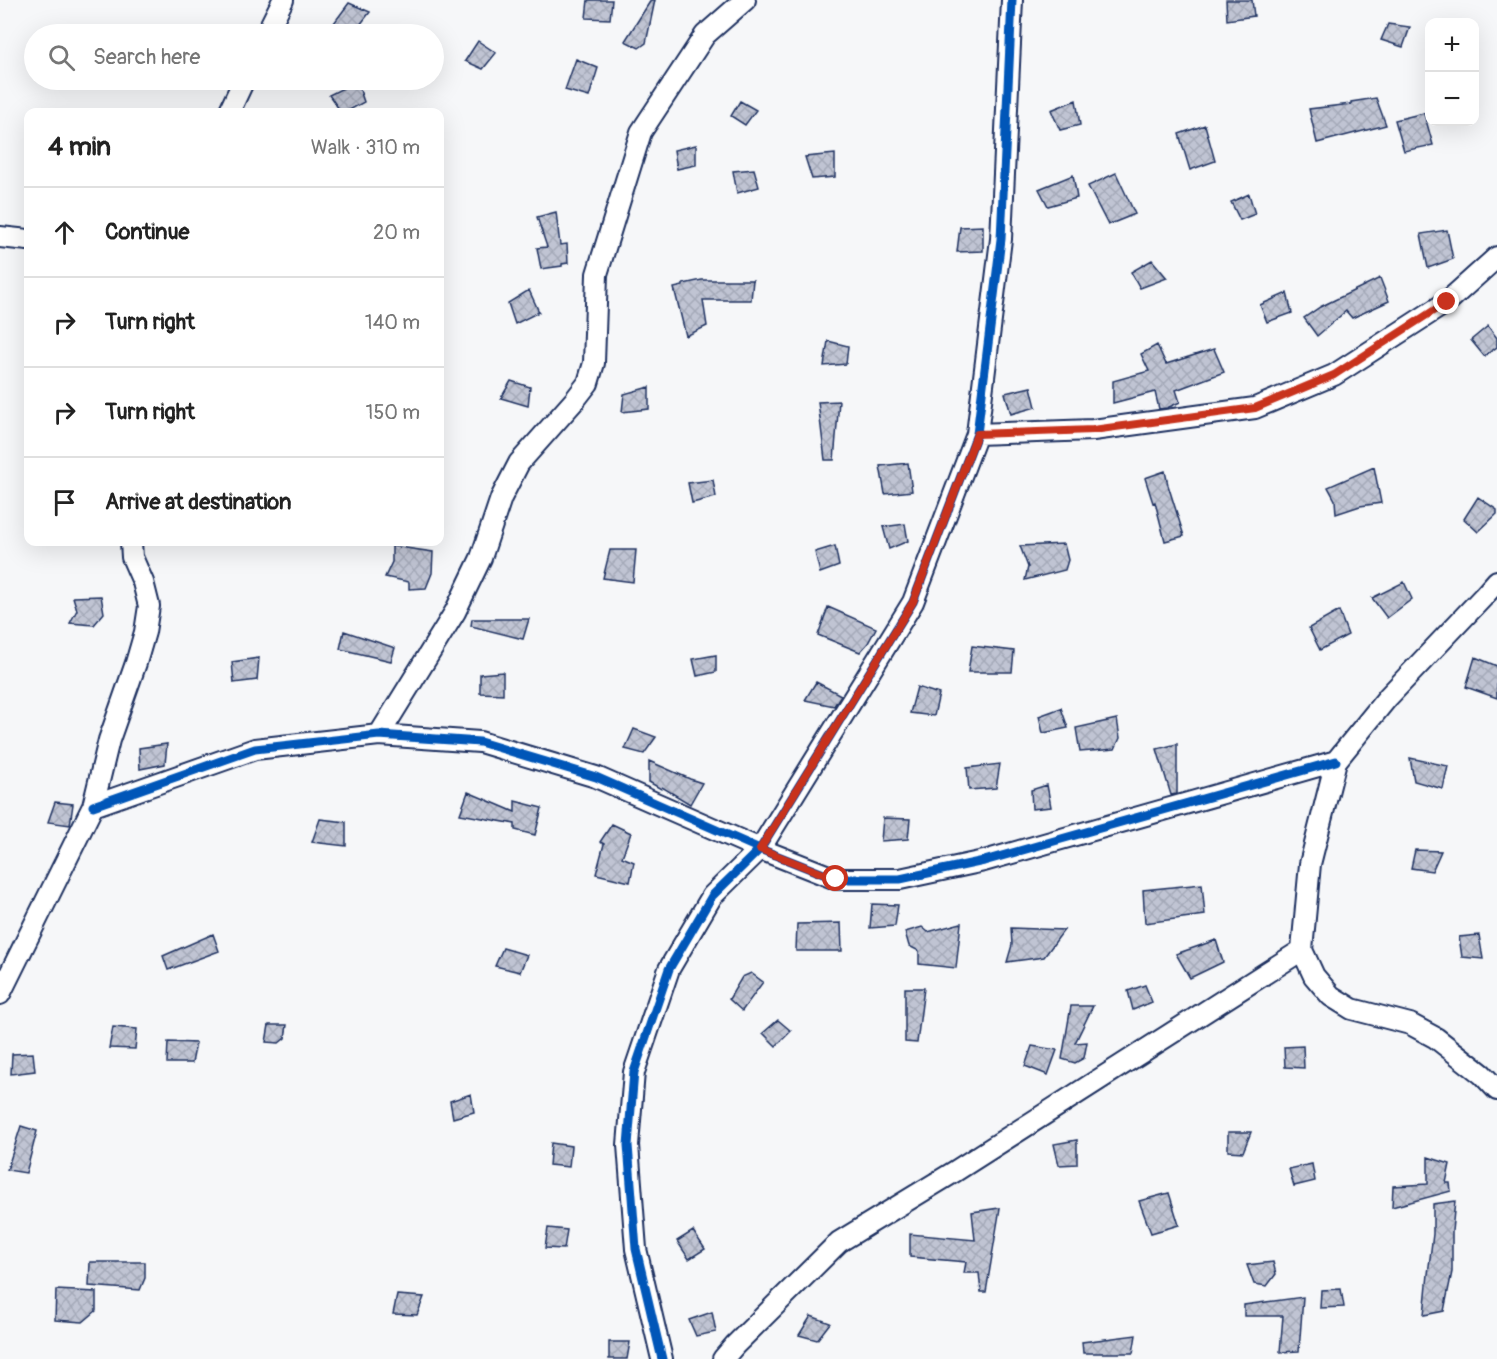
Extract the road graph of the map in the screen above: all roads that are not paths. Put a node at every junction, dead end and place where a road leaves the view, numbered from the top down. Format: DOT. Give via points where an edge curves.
graph roads {
  1 [pos="283,0"];
  2 [pos="745,0"];
  3 [pos="1012,0"];
  4 [pos="271,24"];
  5 [pos="239,90"];
  6 [pos="231,108"];
  7 [pos="0,237"];
  8 [pos="24,240"];
  9 [pos="1497,257"];
  10 [pos="977,434"];
  11 [pos="131,546"];
  12 [pos="1496,584"];
  13 [pos="379,735"];
  14 [pos="1336,761"];
  15 [pos="93,806"];
  16 [pos="760,849"];
  17 [pos="1302,950"];
  18 [pos="0,994"];
  19 [pos="1497,1090"];
  20 [pos="662,1359"];
  21 [pos="723,1359"];
  1 -- 4 [label="street"];
  2 -- 13 [label="street" via="705,35 641,132 597,274 594,363 588,383 519,463 455,612"];
  3 -- 10 [label="street" via="1001,239"];
  5 -- 6 [label="street"];
  7 -- 8 [label="street"];
  9 -- 10 [label="street" via="1447,302 1334,375 1255,408 1093,430"];
  10 -- 16 [label="street" via="913,602"];
  11 -- 15 [label="street" via="149,606 145,632 109,740"];
  12 -- 14 [label="street" via="1388,697"];
  13 -- 15 [label="street" via="255,749"];
  13 -- 16 [label="street" via="480,742 596,777"];
  14 -- 16 [label="street" via="984,861 900,879 836,879"];
  14 -- 17 [label="street" via="1310,864"];
  15 -- 18 [label="street"];
  16 -- 20 [label="street" via="712,896 669,969 634,1072 628,1145 636,1249"];
  17 -- 19 [label="street" via="1314,976 1331,996 1352,1009 1410,1024 1436,1038"];
  17 -- 21 [label="street" via="839,1242"];
}
